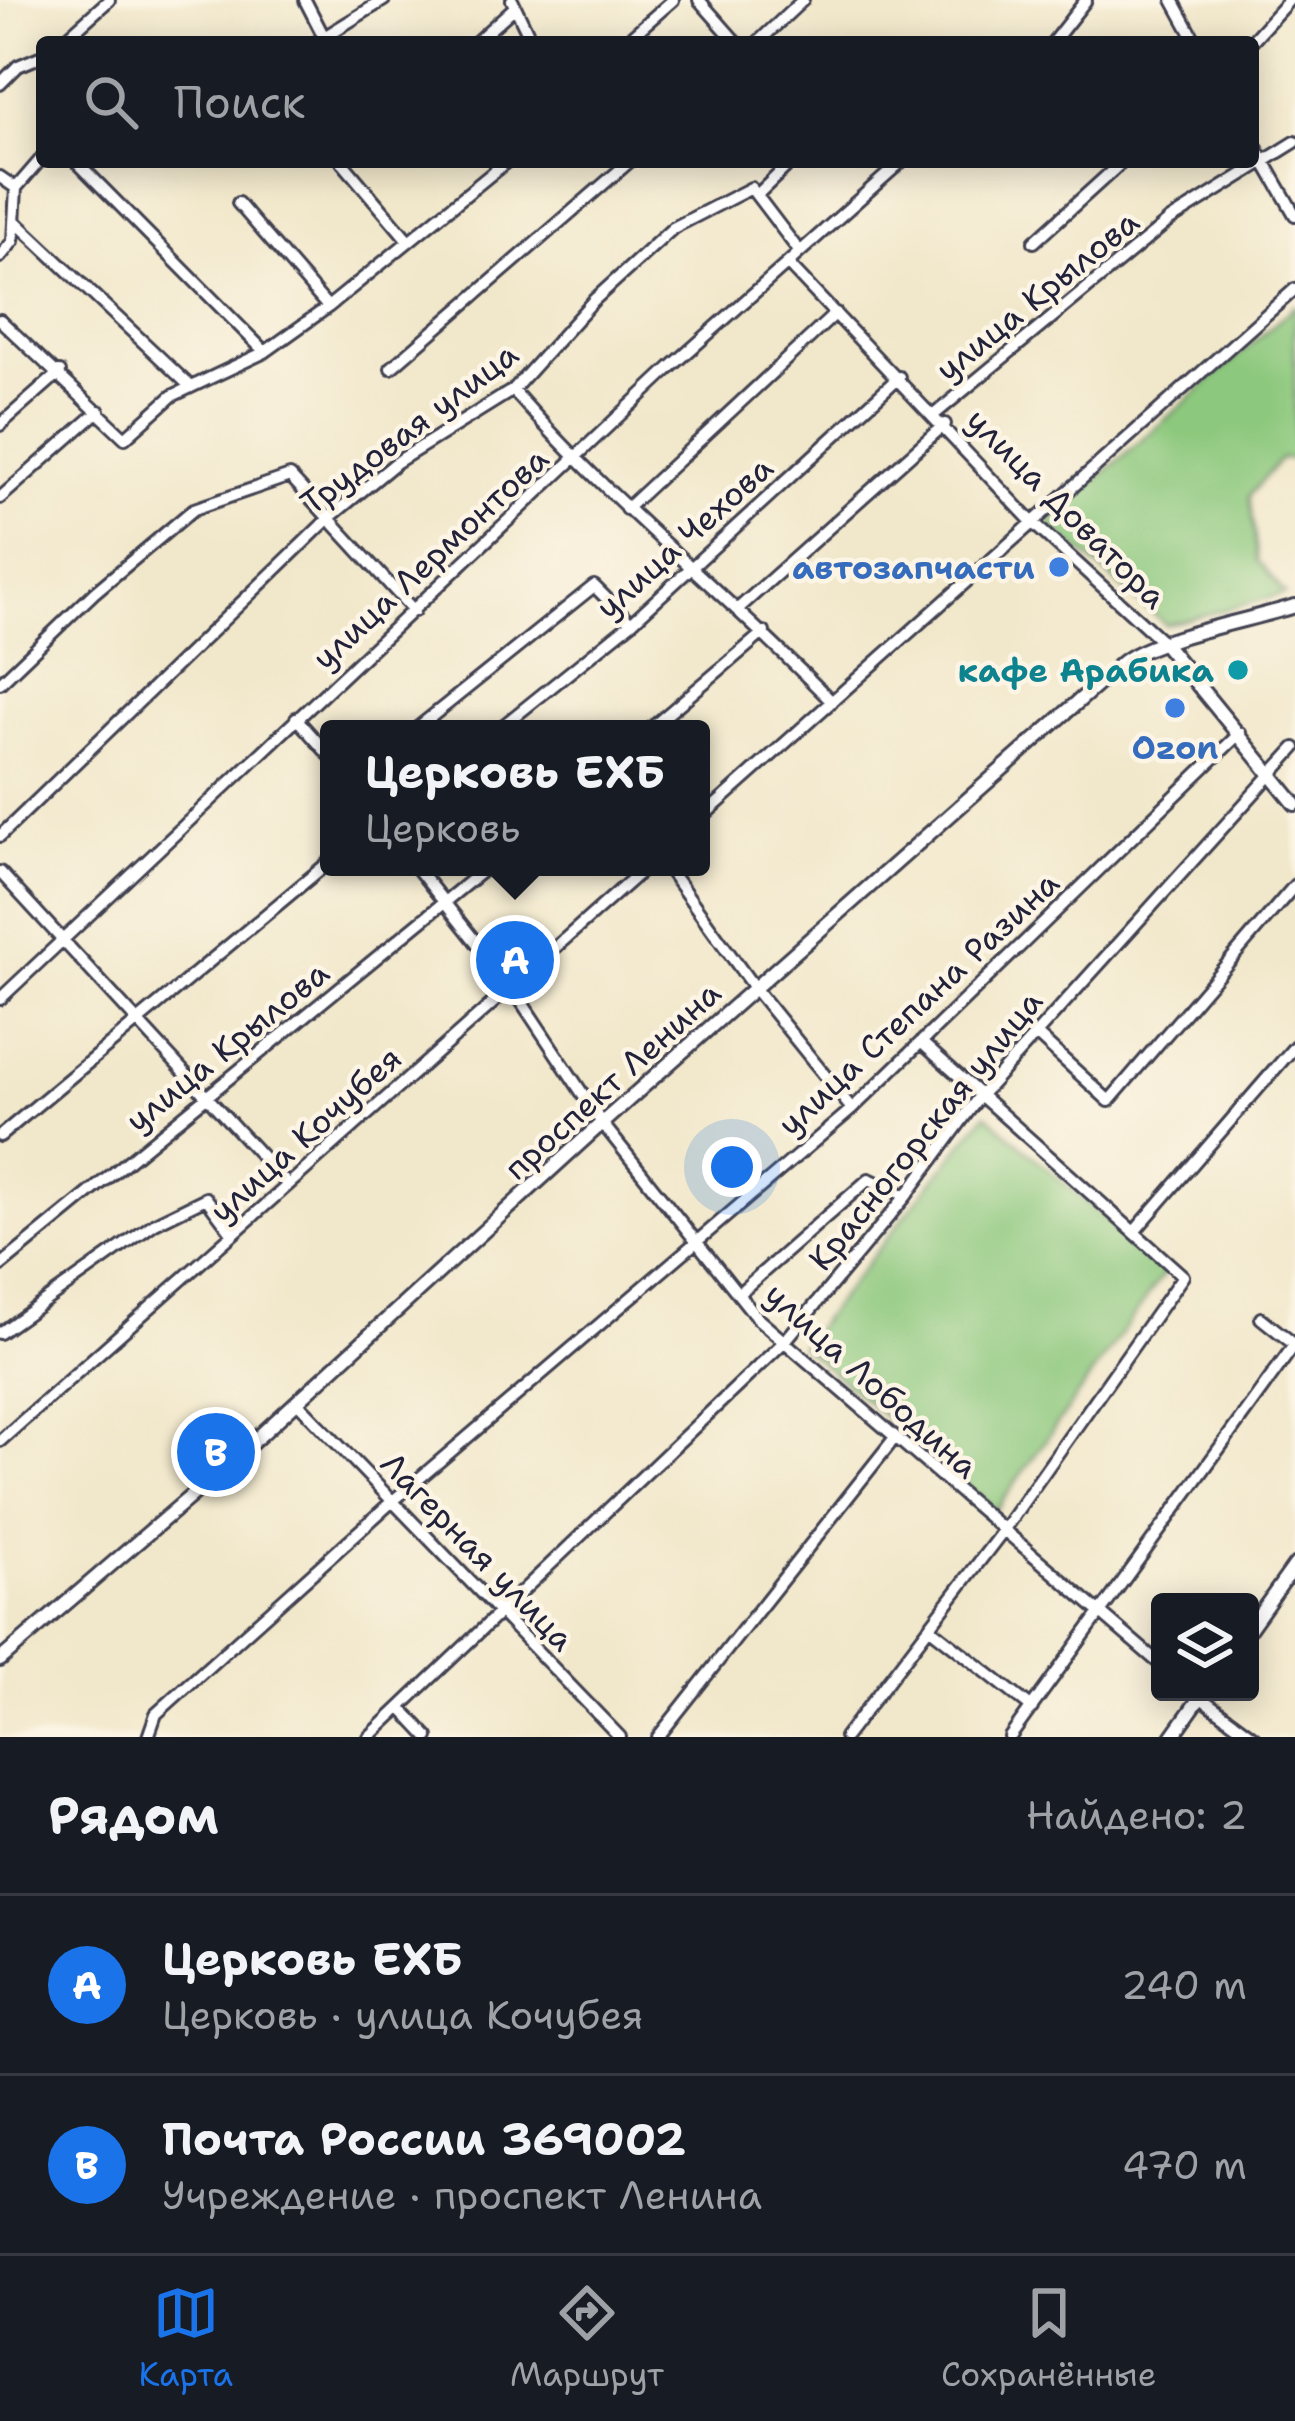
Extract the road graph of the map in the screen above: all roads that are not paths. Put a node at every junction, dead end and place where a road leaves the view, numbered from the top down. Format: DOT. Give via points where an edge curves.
graph roads {
  1 [pos="109,0"];
  2 [pos="305,0"];
  3 [pos="384,0"];
  4 [pos="673,0"];
  5 [pos="699,0"];
  6 [pos="803,0"];
  7 [pos="1086,0"];
  8 [pos="1173,0"];
  9 [pos="1288,0"];
  10 [pos="514,4"];
  11 [pos="69,36"];
  12 [pos="328,36"];
  13 [pos="332,36"];
  14 [pos="482,36"];
  15 [pos="529,36"];
  16 [pos="633,36"];
  17 [pos="731,36"];
  18 [pos="764,36"];
  19 [pos="1058,36"];
  20 [pos="1193,36"];
  21 [pos="1256,36"];
  22 [pos="36,58"];
  23 [pos="0,84"];
  24 [pos="1295,142"];
  25 [pos="1259,153"];
  26 [pos="1264,162"];
  27 [pos="36,165"];
  28 [pos="1259,165"];
  29 [pos="83,168"];
  30 [pos="347,168"];
  31 [pos="498,168"];
  32 [pos="619,168"];
  33 [pos="785,168"];
  34 [pos="894,168"];
  35 [pos="1115,168"];
  36 [pos="1254,168"];
  37 [pos="0,177"];
  38 [pos="16,188"];
  39 [pos="757,195"];
  40 [pos="238,203"];
  41 [pos="1295,215"];
  42 [pos="16,222"];
  43 [pos="407,238"];
  44 [pos="1034,242"];
  45 [pos="799,250"];
  46 [pos="0,257"];
  47 [pos="788,264"];
  48 [pos="1295,289"];
  49 [pos="328,307"];
  50 [pos="836,313"];
  51 [pos="0,320"];
  52 [pos="265,352"];
  53 [pos="391,368"];
  54 [pos="60,372"];
  55 [pos="899,377"];
  56 [pos="190,387"];
  57 [pos="513,390"];
  58 [pos="99,411"];
  59 [pos="940,419"];
  60 [pos="0,425"];
  61 [pos="574,461"];
  62 [pos="0,498"];
  63 [pos="626,508"];
  64 [pos="328,518"];
  65 [pos="1034,523"];
  66 [pos="691,569"];
  67 [pos="1295,606"];
  68 [pos="740,608"];
  69 [pos="414,611"];
  70 [pos="632,623"];
  71 [pos="764,632"];
  72 [pos="1162,641"];
  73 [pos="0,682"];
  74 [pos="832,702"];
  75 [pos="296,718"];
  76 [pos="427,720"];
  77 [pos="510,720"];
  78 [pos="661,720"];
  79 [pos="1240,733"];
  80 [pos="320,745"];
  81 [pos="1295,748"];
  82 [pos="1270,773"];
  83 [pos="1295,804"];
  84 [pos="710,810"];
  85 [pos="0,836"];
  86 [pos="320,870"];
  87 [pos="0,872"];
  88 [pos="423,876"];
  89 [pos="476,876"];
  90 [pos="636,876"];
  91 [pos="673,876"];
  92 [pos="1295,885"];
  93 [pos="443,904"];
  94 [pos="61,942"];
  95 [pos="511,986"];
  96 [pos="755,989"];
  97 [pos="0,999"];
  98 [pos="142,1022"];
  99 [pos="1036,1034"];
  100 [pos="922,1043"];
  101 [pos="1295,1046"];
  102 [pos="979,1097"];
  103 [pos="207,1098"];
  104 [pos="852,1109"];
  105 [pos="602,1123"];
  106 [pos="0,1136"];
  107 [pos="289,1185"];
  108 [pos="906,1196"];
  109 [pos="1134,1232"];
  110 [pos="233,1234"];
  111 [pos="695,1240"];
  112 [pos="0,1242"];
  113 [pos="12,1256"];
  114 [pos="0,1266"];
  115 [pos="738,1294"];
  116 [pos="1261,1318"];
  117 [pos="0,1333"];
  118 [pos="785,1342"];
  119 [pos="1295,1345"];
  120 [pos="298,1402"];
  121 [pos="893,1440"];
  122 [pos="0,1441"];
  123 [pos="393,1500"];
  124 [pos="1002,1532"];
  125 [pos="1295,1565"];
  126 [pos="501,1615"];
  127 [pos="1102,1615"];
  128 [pos="1259,1615"];
  129 [pos="929,1627"];
  130 [pos="1151,1656"];
  131 [pos="0,1660"];
  132 [pos="1199,1701"];
  133 [pos="1207,1701"];
  134 [pos="400,1708"];
  135 [pos="1032,1708"];
  136 [pos="148,1737"];
  137 [pos="369,1737"];
  138 [pos="428,1737"];
  139 [pos="620,1737"];
  140 [pos="658,1737"];
  141 [pos="844,1737"];
  142 [pos="1010,1737"];
  143 [pos="1172,1737"];
  144 [pos="1254,1737"];
  1 -- 11 [label="street"];
  2 -- 12 [label="street"];
  3 -- 13 [label="street"];
  4 -- 16 [label="street"];
  5 -- 17 [label="street"];
  6 -- 18 [label="street"];
  7 -- 19 [label="street"];
  8 -- 20 [label="street"];
  9 -- 21 [label="street"];
  10 -- 14 [label="street"];
  10 -- 15 [label="street"];
  22 -- 23 [label="street"];
  24 -- 26 [label="street, улица Крылова"];
  25 -- 26 [label="street"];
  26 -- 28 [label="street, улица Крылова"];
  26 -- 41 [label="street"];
  27 -- 38 [label="street"];
  29 -- 52 [label="street"];
  30 -- 43 [label="street"];
  31 -- 43 [label="street"];
  32 -- 53 [label="street"];
  33 -- 39 [label="street, Трудовая улица"];
  34 -- 45 [label="street, улица Лермонтова"];
  35 -- 44 [label="street"];
  36 -- 59 [label="street, улица Крылова" via="1080,289"];
  37 -- 38 [label="street"];
  38 -- 42 [label="street"];
  39 -- 45 [label="street"];
  39 -- 57 [label="street, Трудовая улица" via="742,188 673,227"];
  40 -- 49 [label="street"];
  42 -- 46 [label="street"];
  42 -- 56 [label="street"];
  43 -- 49 [label="street"];
  45 -- 47 [label="street, улица Лермонтова"];
  47 -- 50 [label="street, улица Доватора"];
  47 -- 61 [label="street, улица Лермонтова"];
  48 -- 65 [label="street"];
  49 -- 52 [label="street"];
  50 -- 55 [label="street, улица Доватора"];
  50 -- 63 [label="street"];
  51 -- 54 [label="street"];
  52 -- 56 [label="street"];
  54 -- 58 [label="street"];
  54 -- 60 [label="street"];
  55 -- 59 [label="street, улица Доватора"];
  55 -- 66 [label="street, улица Чехова"];
  56 -- 58 [label="street" via="125,438"];
  57 -- 61 [label="street"];
  57 -- 64 [label="street, Трудовая улица" via="397,462"];
  58 -- 62 [label="street"];
  59 -- 65 [label="street, улица Доватора"];
  59 -- 68 [label="street, улица Крылова"];
  61 -- 63 [label="street"];
  61 -- 69 [label="street, улица Лермонтова"];
  63 -- 66 [label="street"];
  64 -- 69 [label="street"];
  64 -- 73 [label="street" via="290,476 194,509"];
  64 -- 85 [label="street, Трудовая улица"];
  65 -- 72 [label="street, улица Доватора"];
  65 -- 74 [label="street"];
  66 -- 68 [label="street"];
  66 -- 70 [label="street, улица Чехова"];
  67 -- 72 [label="main road, проспект Ленина"];
  68 -- 71 [label="street"];
  69 -- 75 [label="street, улица Лермонтова"];
  70 -- 76 [label="street" via="594,586"];
  70 -- 77 [label="street, улица Чехова"];
  71 -- 74 [label="street"];
  71 -- 78 [label="street"];
  72 -- 79 [label="main road, улица Доватора"];
  72 -- 96 [label="main road, проспект Ленина" via="1123,662"];
  74 -- 84 [label="street"];
  75 -- 80 [label="street"];
  75 -- 94 [label="street, улица Лермонтова"];
  79 -- 82 [label="main road, улица Доватора"];
  79 -- 100 [label="street, улица Степана Разина"];
  81 -- 82 [label="street"];
  82 -- 83 [label="main road, улица Доватора"];
  82 -- 99 [label="street, Красногорская улица"];
  86 -- 98 [label="street"];
  87 -- 94 [label="street"];
  88 -- 93 [label="street, улица Лободина"];
  89 -- 93 [label="street, улица Крылова"];
  90 -- 95 [label="street, улица Кочубея"];
  91 -- 96 [label="street"];
  92 -- 99 [label="street" via="1109,1101"];
  93 -- 95 [label="street, улица Лободина"];
  93 -- 103 [label="street, улица Крылова"];
  94 -- 97 [label="street, улица Лермонтова"];
  94 -- 98 [label="street"];
  95 -- 105 [label="street, улица Лободина"];
  95 -- 107 [label="street, улица Кочубея"];
  96 -- 104 [label="street"];
  96 -- 105 [label="main road, проспект Ленина"];
  98 -- 103 [label="street"];
  98 -- 106 [label="street"];
  99 -- 102 [label="street, Красногорская улица"];
  100 -- 102 [label="street"];
  100 -- 104 [label="street, улица Степана Разина"];
  101 -- 109 [label="street"];
  102 -- 108 [label="street, Красногорская улица"];
  102 -- 109 [label="street"];
  103 -- 107 [label="street"];
  103 -- 113 [label="street, улица Крылова"];
  104 -- 111 [label="street, улица Степана Разина"];
  105 -- 111 [label="street, улица Лободина"];
  105 -- 120 [label="main road, проспект Ленина"];
  107 -- 110 [label="street, улица Кочубея"];
  108 -- 115 [label="street" via="869,1179"];
  108 -- 118 [label="street, Красногорская улица"];
  109 -- 124 [label="street" via="1183,1276"];
  110 -- 117 [label="street" via="206,1198 155,1223"];
  110 -- 122 [label="street, улица Кочубея"];
  111 -- 115 [label="street, улица Лободина"];
  111 -- 123 [label="street, улица Степана Разина"];
  112 -- 113 [label="street"];
  113 -- 114 [label="street, улица Крылова"];
  115 -- 118 [label="street, улица Лободина"];
  116 -- 119 [label="street"];
  118 -- 121 [label="street, улица Лободина"];
  118 -- 126 [label="street, Красногорская улица"];
  119 -- 127 [label="street"];
  120 -- 123 [label="street, Лагерная улица"];
  120 -- 131 [label="main road, проспект Ленина"];
  121 -- 124 [label="street, улица Лободина"];
  121 -- 140 [label="street"];
  123 -- 126 [label="street, Лагерная улица"];
  123 -- 136 [label="street, улица Степана Разина" via="156,1714"];
  124 -- 127 [label="street, улица Лободина"];
  124 -- 129 [label="street"];
  125 -- 128 [label="main road"];
  126 -- 134 [label="street, Красногорская улица"];
  126 -- 139 [label="street, Лагерная улица"];
  127 -- 130 [label="street, улица Лободина"];
  127 -- 135 [label="street"];
  129 -- 135 [label="street"];
  129 -- 141 [label="street"];
  132 -- 143 [label="main road"];
  133 -- 144 [label="street"];
  134 -- 137 [label="street, Красногорская улица"];
  134 -- 138 [label="street"];
  135 -- 142 [label="street"];
}
